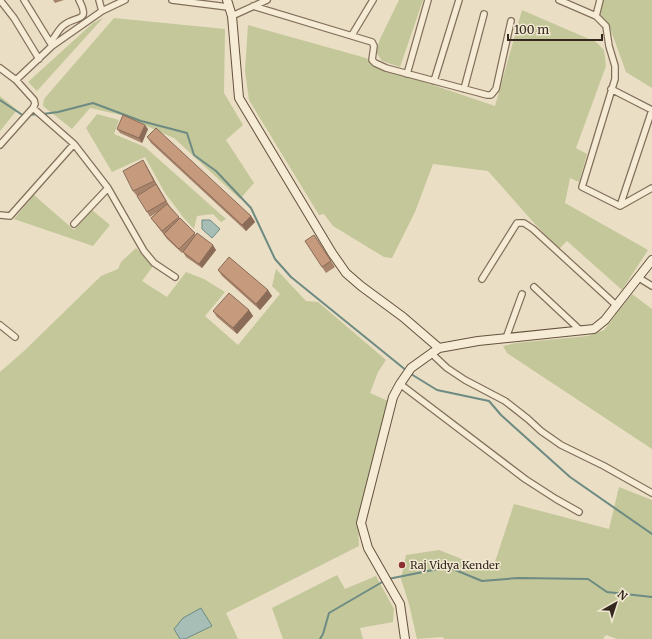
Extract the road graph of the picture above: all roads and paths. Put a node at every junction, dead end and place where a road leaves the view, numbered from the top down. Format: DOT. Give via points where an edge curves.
graph roads {
  1 [pos="0,0"];
  2 [pos="24,0"];
  3 [pos="79,0"];
  4 [pos="99,0"];
  5 [pos="125,0"];
  6 [pos="172,0"];
  7 [pos="267,0"];
  8 [pos="373,0"];
  9 [pos="428,0"];
  10 [pos="459,0"];
  11 [pos="558,0"];
  12 [pos="600,0"];
  13 [pos="227,4"];
  14 [pos="253,6"];
  15 [pos="102,11"];
  16 [pos="484,14"];
  17 [pos="232,16"];
  18 [pos="596,16"];
  19 [pos="511,21"];
  20 [pos="352,35"];
  21 [pos="51,44"];
  22 [pos="40,59"];
  23 [pos="0,68"];
  24 [pos="407,74"];
  25 [pos="16,80"];
  26 [pos="434,81"];
  27 [pos="464,89"];
  28 [pos="611,89"];
  29 [pos="33,108"];
  30 [pos="652,110"];
  31 [pos="74,144"];
  32 [pos="0,145"];
  33 [pos="108,188"];
  34 [pos="652,188"];
  35 [pos="620,206"];
  36 [pos="0,215"];
  37 [pos="74,224"];
  38 [pos="652,260"];
  39 [pos="175,277"];
  40 [pos="639,278"];
  41 [pos="482,279"];
  42 [pos="652,286"];
  43 [pos="534,287"];
  44 [pos="522,294"];
  45 [pos="617,306"];
  46 [pos="0,325"];
  47 [pos="580,330"];
  48 [pos="15,337"];
  49 [pos="506,338"];
  50 [pos="439,348"];
  51 [pos="432,353"];
  52 [pos="400,384"];
  53 [pos="652,493"];
  54 [pos="579,512"];
  55 [pos="405,639"];
  1 -- 22 [label="street"];
  2 -- 21 [label="street"];
  3 -- 21 [label="street" via="84,14 81,18 64,24"];
  4 -- 15 [label="street"];
  5 -- 15 [label="street"];
  6 -- 13 [label="street"];
  7 -- 14 [label="street"];
  8 -- 20 [label="street"];
  9 -- 24 [label="street"];
  10 -- 26 [label="street"];
  11 -- 18 [label="street"];
  12 -- 18 [label="street"];
  13 -- 17 [label="street"];
  14 -- 17 [label="street"];
  14 -- 20 [label="street"];
  15 -- 21 [label="street"];
  16 -- 27 [label="street"];
  17 -- 50 [label="street" via="239,98 332,252 346,273"];
  18 -- 28 [label="street" via="606,26 615,66"];
  19 -- 27 [label="street" via="496,89 491,95"];
  20 -- 24 [label="street" via="372,42 372,60 375,63"];
  21 -- 22 [label="street"];
  22 -- 25 [label="street"];
  23 -- 25 [label="street"];
  24 -- 26 [label="street"];
  25 -- 29 [label="street" via="34,100"];
  26 -- 27 [label="street"];
  28 -- 30 [label="street"];
  28 -- 35 [label="street" via="582,187"];
  29 -- 31 [label="street"];
  29 -- 32 [label="street"];
  30 -- 35 [label="street"];
  31 -- 33 [label="street"];
  31 -- 36 [label="street" via="10,216"];
  33 -- 37 [label="street"];
  33 -- 39 [label="street" via="144,251 154,262"];
  34 -- 35 [label="street"];
  38 -- 40 [label="street"];
  40 -- 42 [label="street"];
  40 -- 45 [label="street"];
  41 -- 45 [label="street" via="517,223 524,223"];
  43 -- 47 [label="street"];
  44 -- 49 [label="street"];
  45 -- 47 [label="street" via="606,320 594,329"];
  46 -- 48 [label="street"];
  47 -- 49 [label="street"];
  49 -- 50 [label="street"];
  50 -- 51 [label="street"];
  51 -- 52 [label="street" via="411,368"];
  51 -- 53 [label="street" via="447,368 505,401 561,445"];
  52 -- 54 [label="street" via="525,478"];
  52 -- 55 [label="street" via="393,397 361,522 368,548 400,604"];
}
